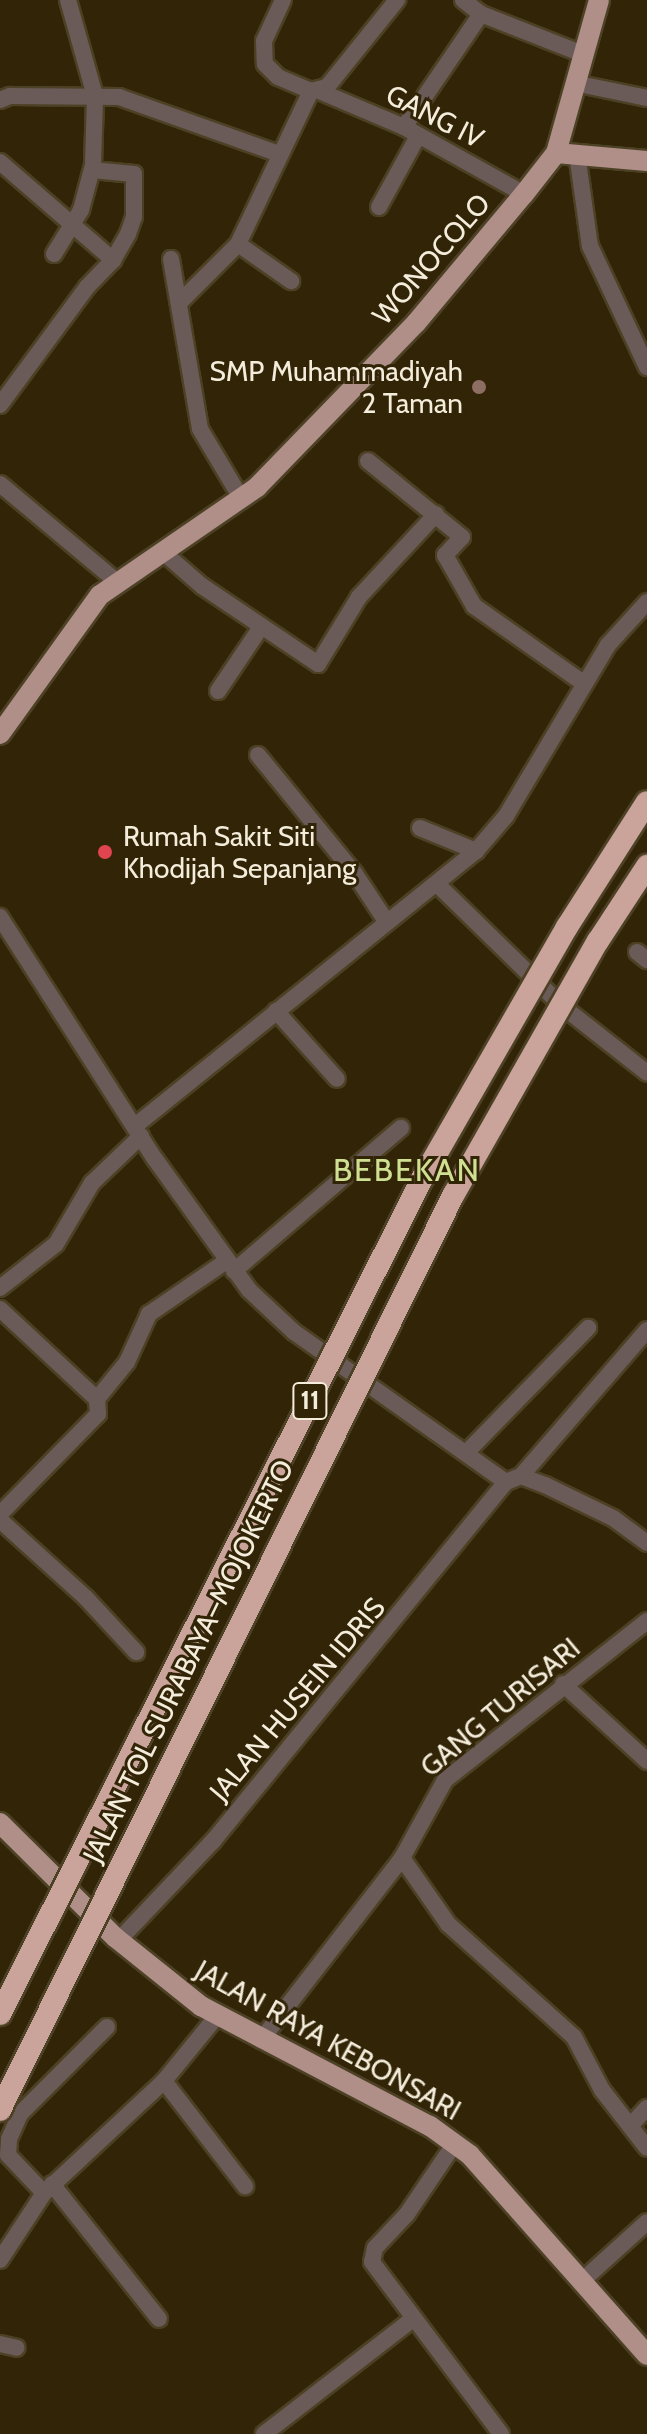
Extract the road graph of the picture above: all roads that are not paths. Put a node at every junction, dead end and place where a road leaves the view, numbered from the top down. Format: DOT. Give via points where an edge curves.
graph roads {
  1 [pos="68,0"];
  2 [pos="283,0"];
  3 [pos="397,0"];
  4 [pos="463,0"];
  5 [pos="599,0"];
  6 [pos="481,14"];
  7 [pos="585,55"];
  8 [pos="579,84"];
  9 [pos="315,91"];
  10 [pos="95,96"];
  11 [pos="647,98"];
  12 [pos="0,100"];
  13 [pos="411,132"];
  14 [pos="279,154"];
  15 [pos="566,154"];
  16 [pos="647,161"];
  17 [pos="0,162"];
  18 [pos="92,170"];
  19 [pos="524,194"];
  20 [pos="379,207"];
  21 [pos="72,223"];
  22 [pos="238,244"];
  23 [pos="54,254"];
  24 [pos="171,259"];
  25 [pos="113,260"];
  26 [pos="291,281"];
  27 [pos="181,301"];
  28 [pos="647,367"];
  29 [pos="0,405"];
  30 [pos="368,461"];
  31 [pos="0,484"];
  32 [pos="241,498"];
  33 [pos="436,514"];
  34 [pos="163,552"];
  35 [pos="117,582"];
  36 [pos="647,602"];
  37 [pos="261,627"];
  38 [pos="583,683"];
  39 [pos="218,691"];
  40 [pos="0,734"];
  41 [pos="258,755"];
  42 [pos="647,802"];
  43 [pos="420,828"];
  44 [pos="476,851"];
  45 [pos="647,866"];
  46 [pos="437,884"];
  47 [pos="0,917"];
  48 [pos="386,921"];
  49 [pos="276,1011"];
  50 [pos="647,1073"];
  51 [pos="337,1079"];
  52 [pos="401,1128"];
  53 [pos="138,1131"];
  54 [pos="229,1266"];
  55 [pos="0,1288"];
  56 [pos="0,1309"];
  57 [pos="588,1328"];
  58 [pos="647,1330"];
  59 [pos="97,1399"];
  60 [pos="466,1453"];
  61 [pos="513,1479"];
  62 [pos="0,1514"];
  63 [pos="0,1520"];
  64 [pos="647,1543"];
  65 [pos="647,1621"];
  66 [pos="136,1652"];
  67 [pos="563,1684"];
  68 [pos="647,1761"];
  69 [pos="1,1825"];
  70 [pos="402,1858"];
  71 [pos="119,1940"];
  72 [pos="0,2014"];
  73 [pos="217,2016"];
  74 [pos="107,2027"];
  75 [pos="261,2040"];
  76 [pos="164,2081"];
  77 [pos="647,2108"];
  78 [pos="0,2110"];
  79 [pos="630,2126"];
  80 [pos="455,2143"];
  81 [pos="647,2148"];
  82 [pos="245,2186"];
  83 [pos="48,2189"];
  84 [pos="647,2222"];
  85 [pos="0,2260"];
  86 [pos="583,2280"];
  87 [pos="159,2319"];
  88 [pos="413,2319"];
  89 [pos="647,2355"];
  90 [pos="264,2434"];
  91 [pos="501,2434"];
  1 -- 10 [label="street"];
  2 -- 9 [label="street, GANG IV" via="264,41 265,64 278,77"];
  3 -- 9 [label="street"];
  4 -- 6 [label="street"];
  5 -- 7 [label="main road, WONOCOLO"];
  6 -- 7 [label="street"];
  6 -- 13 [label="street"];
  7 -- 8 [label="main road, WONOCOLO"];
  8 -- 11 [label="street"];
  8 -- 15 [label="main road, WONOCOLO"];
  9 -- 13 [label="street, GANG IV"];
  9 -- 14 [label="street"];
  10 -- 12 [label="street"];
  10 -- 14 [label="street" via="136,101"];
  10 -- 18 [label="street"];
  13 -- 19 [label="street, GANG IV"];
  13 -- 20 [label="street"];
  14 -- 22 [label="street"];
  15 -- 16 [label="main road"];
  15 -- 19 [label="main road, WONOCOLO"];
  15 -- 28 [label="street" via="590,246"];
  17 -- 21 [label="street"];
  18 -- 21 [label="street" via="87,195"];
  18 -- 25 [label="street" via="134,174 134,217"];
  19 -- 32 [label="main road, WONOCOLO" via="416,323"];
  21 -- 23 [label="street"];
  21 -- 25 [label="street"];
  22 -- 26 [label="street"];
  22 -- 27 [label="street"];
  24 -- 27 [label="street"];
  25 -- 29 [label="street"];
  27 -- 32 [label="street" via="190,394 200,429"];
  30 -- 33 [label="street"];
  31 -- 35 [label="street"];
  32 -- 34 [label="main road, WONOCOLO"];
  33 -- 37 [label="street" via="359,597 318,664"];
  33 -- 38 [label="street" via="462,537 445,555 474,606"];
  34 -- 35 [label="main road, WONOCOLO"];
  34 -- 37 [label="street"];
  35 -- 40 [label="main road, WONOCOLO" via="73,625"];
  36 -- 38 [label="street"];
  37 -- 39 [label="street"];
  38 -- 44 [label="street" via="506,816"];
  41 -- 48 [label="street" via="355,874"];
  42 -- 72 [label="highway, JALAN TOL SURABAYA–MOJOKERTO / 11, bridge" via="567,927 422,1179"];
  43 -- 44 [label="street"];
  44 -- 46 [label="street"];
  45 -- 78 [label="highway, JALAN TOL SURABAYA–MOJOKERTO / 11, bridge" via="598,941 454,1194"];
  46 -- 48 [label="street"];
  46 -- 50 [label="street" via="562,1006"];
  47 -- 53 [label="street"];
  48 -- 49 [label="street"];
  49 -- 51 [label="street"];
  49 -- 53 [label="street"];
  52 -- 54 [label="street"];
  53 -- 54 [label="street"];
  53 -- 55 [label="street" via="92,1183 56,1244"];
  54 -- 59 [label="street" via="149,1314 127,1362"];
  54 -- 60 [label="street" via="294,1332"];
  56 -- 59 [label="street"];
  57 -- 60 [label="street"];
  58 -- 61 [label="street, JALAN HUSEIN IDRIS"];
  59 -- 62 [label="street" via="93,1419"];
  60 -- 61 [label="street"];
  61 -- 64 [label="street" via="613,1518"];
  61 -- 71 [label="street, JALAN HUSEIN IDRIS" via="213,1841"];
  63 -- 66 [label="street"];
  65 -- 67 [label="street, GANG TURISARI"];
  67 -- 68 [label="street"];
  67 -- 70 [label="street, GANG TURISARI" via="445,1780"];
  69 -- 71 [label="main road, JALAN RAYA KEBONSARI"];
  70 -- 75 [label="street, GANG TURISARI"];
  70 -- 79 [label="street" via="448,1924 574,2037 602,2090"];
  71 -- 73 [label="main road, JALAN RAYA KEBONSARI"];
  73 -- 75 [label="main road, JALAN RAYA KEBONSARI"];
  73 -- 76 [label="street"];
  74 -- 83 [label="street" via="28,2106 9,2139 8,2155"];
  75 -- 80 [label="main road, JALAN RAYA KEBONSARI"];
  76 -- 82 [label="street"];
  76 -- 83 [label="street"];
  77 -- 79 [label="street"];
  79 -- 81 [label="street"];
  80 -- 86 [label="main road, JALAN RAYA KEBONSARI"];
  80 -- 88 [label="street" via="372,2257"];
  83 -- 85 [label="street"];
  83 -- 87 [label="street"];
  84 -- 86 [label="street"];
  86 -- 89 [label="main road, JALAN RAYA KEBONSARI"];
  88 -- 90 [label="street"];
  88 -- 91 [label="street"];
}
